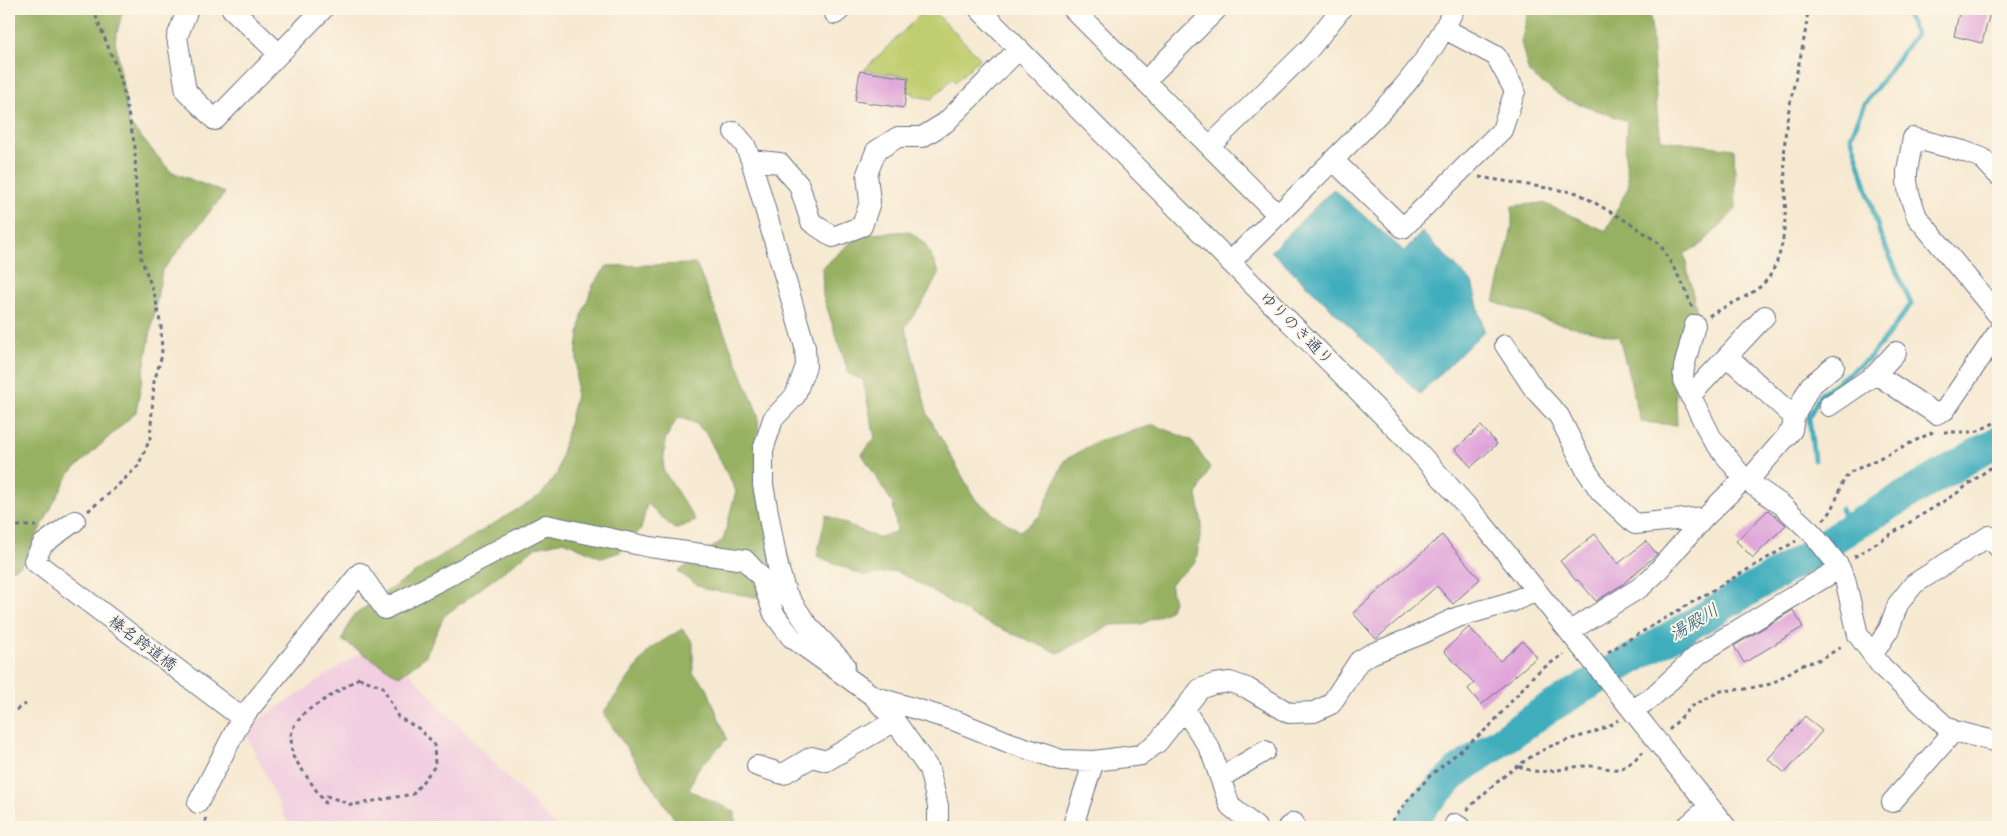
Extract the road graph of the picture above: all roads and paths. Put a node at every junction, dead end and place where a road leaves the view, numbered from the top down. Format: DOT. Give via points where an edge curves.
graph roads {
  1 [pos="93,9"];
  2 [pos="188,9"];
  3 [pos="232,9"];
  4 [pos="322,9"];
  5 [pos="980,9"];
  6 [pos="1217,9"];
  7 [pos="1341,9"];
  8 [pos="1454,9"];
  9 [pos="1808,9"];
  10 [pos="1081,11"];
  11 [pos="1445,29"];
  12 [pos="1020,49"];
  13 [pos="279,54"];
  14 [pos="1145,81"];
  15 [pos="734,132"];
  16 [pos="1210,146"];
  17 [pos="751,160"];
  18 [pos="1333,160"];
  19 [pos="1460,171"];
  20 [pos="1998,175"];
  21 [pos="1278,215"];
  22 [pos="1231,261"];
  23 [pos="1998,315"];
  24 [pos="1765,316"];
  25 [pos="1696,325"];
  26 [pos="1998,332"];
  27 [pos="1505,345"];
  28 [pos="1896,352"];
  29 [pos="1728,357"];
  30 [pos="1834,366"];
  31 [pos="1876,374"];
  32 [pos="1690,396"];
  33 [pos="1829,406"];
  34 [pos="1794,417"];
  35 [pos="1998,421"];
  36 [pos="1998,462"];
  37 [pos="138,466"];
  38 [pos="1746,480"];
  39 [pos="1705,517"];
  40 [pos="75,521"];
  41 [pos="1811,532"];
  42 [pos="1998,547"];
  43 [pos="1839,566"];
  44 [pos="1538,591"];
  45 [pos="1858,635"];
  46 [pos="1575,638"];
  47 [pos="1873,654"];
  48 [pos="1602,658"];
  49 [pos="873,696"];
  50 [pos="26,704"];
  51 [pos="1184,709"];
  52 [pos="1632,710"];
  53 [pos="9,714"];
  54 [pos="240,716"];
  55 [pos="895,721"];
  56 [pos="1954,731"];
  57 [pos="1998,742"];
  58 [pos="1659,744"];
  59 [pos="1266,751"];
  60 [pos="1094,762"];
  61 [pos="757,766"];
  62 [pos="1519,766"];
  63 [pos="1220,778"];
  64 [pos="327,796"];
  65 [pos="1892,802"];
  66 [pos="198,803"];
  67 [pos="1709,806"];
  68 [pos="1457,826"];
  69 [pos="938,827"];
  70 [pos="1080,827"];
  71 [pos="1256,827"];
  72 [pos="1387,827"];
  73 [pos="1686,827"];
  74 [pos="1726,827"];
  1 -- 37 [label="path" via="121,79 135,147 136,197 142,218 141,258 155,296 161,327 162,356 154,382 150,438"];
  2 -- 13 [label="street" via="177,37 186,91 215,120"];
  3 -- 13 [label="street"];
  4 -- 13 [label="street"];
  5 -- 12 [label="street, ゆりのき通り"];
  6 -- 14 [label="street"];
  7 -- 16 [label="street" via="1311,47"];
  8 -- 11 [label="street"];
  9 -- 25 [label="path" via="1786,128 1786,216 1780,253 1769,277 1758,289"];
  10 -- 14 [label="street"];
  11 -- 18 [label="street" via="1401,92"];
  11 -- 19 [label="street" via="1496,56 1514,91 1502,130"];
  12 -- 17 [label="street" via="944,123 922,137 898,137 876,151 867,174 870,202 862,226 833,237 812,222 800,185 780,163"];
  12 -- 22 [label="street, ゆりのき通り"];
  14 -- 16 [label="street"];
  15 -- 17 [label="street" via="745,145"];
  16 -- 21 [label="street"];
  17 -- 49 [label="street" via="806,357 795,396 773,419 763,450 764,485 778,567 786,593 806,623"];
  18 -- 19 [label="street" via="1403,228"];
  18 -- 21 [label="street"];
  19 -- 25 [label="path" via="1485,179 1578,193 1633,225 1660,244 1685,288"];
  20 -- 23 [label="street" via="1982,158 1973,154 1913,138 1907,181 1916,217"];
  21 -- 22 [label="street"];
  22 -- 44 [label="street, ゆりのき通り" via="1419,452"];
  24 -- 29 [label="street"];
  25 -- 32 [label="street" via="1684,366 1683,380"];
  26 -- 31 [label="street" via="1940,414"];
  27 -- 39 [label="street" via="1534,389 1559,416 1600,491 1635,524"];
  28 -- 31 [label="street"];
  29 -- 32 [label="street"];
  29 -- 34 [label="street"];
  30 -- 34 [label="street" via="1810,386"];
  31 -- 33 [label="street"];
  32 -- 38 [label="street" via="1711,437 1732,467"];
  34 -- 38 [label="street" via="1792,430"];
  35 -- 41 [label="path" via="1976,432 1939,431 1926,435 1857,468 1842,481 1830,515"];
  36 -- 43 [label="path" via="1957,493"];
  38 -- 39 [label="street"];
  38 -- 41 [label="street" via="1772,496"];
  39 -- 46 [label="street" via="1655,574"];
  40 -- 54 [label="street, 榛名跨道橋" via="43,544 34,560"];
  41 -- 43 [label="street"];
  41 -- 48 [label="path"];
  42 -- 47 [label="street" via="1989,536 1914,584 1898,604 1889,629"];
  43 -- 45 [label="street" via="1851,598"];
  43 -- 52 [label="street" via="1700,653 1650,699"];
  44 -- 46 [label="street, ゆりのき通り"];
  44 -- 51 [label="street" via="1458,617 1371,654 1359,661 1330,704 1314,712 1289,713 1247,688 1230,682 1200,689"];
  45 -- 47 [label="street"];
  45 -- 58 [label="path" via="1831,655 1800,666 1771,684 1721,691 1691,707"];
  46 -- 48 [label="street, ゆりのき通り"];
  46 -- 72 [label="path" via="1535,674 1490,726 1430,776"];
  47 -- 56 [label="street" via="1882,667"];
  48 -- 52 [label="street, ゆりのき通り"];
  49 -- 54 [label="street" via="792,637 774,614 761,577 745,560 650,547 546,525 385,609 360,573"];
  49 -- 55 [label="street"];
  49 -- 60 [label="street" via="956,721 1062,760"];
  50 -- 53 [label="path"];
  51 -- 60 [label="street" via="1158,742 1141,755"];
  51 -- 63 [label="street" via="1210,749"];
  52 -- 58 [label="street, ゆりのき通り, bridge"];
  52 -- 62 [label="path" via="1612,724 1543,750"];
  54 -- 66 [label="street"];
  55 -- 61 [label="street" via="826,760 812,757 782,774"];
  55 -- 69 [label="street" via="929,769 938,806"];
  56 -- 57 [label="street"];
  56 -- 65 [label="street"];
  58 -- 62 [label="path" via="1617,769 1584,766 1539,773"];
  58 -- 67 [label="street"];
  59 -- 63 [label="street"];
  60 -- 70 [label="street" via="1074,822"];
  62 -- 68 [label="path" via="1476,801"];
  63 -- 71 [label="street" via="1230,806"];
  64 -- 64 [label="path" via="352,805 413,794 435,766 434,743 418,728 398,717 383,687 359,678 305,712 294,726 292,755 325,803"];
  67 -- 73 [label="street"];
  67 -- 74 [label="street"];
}
